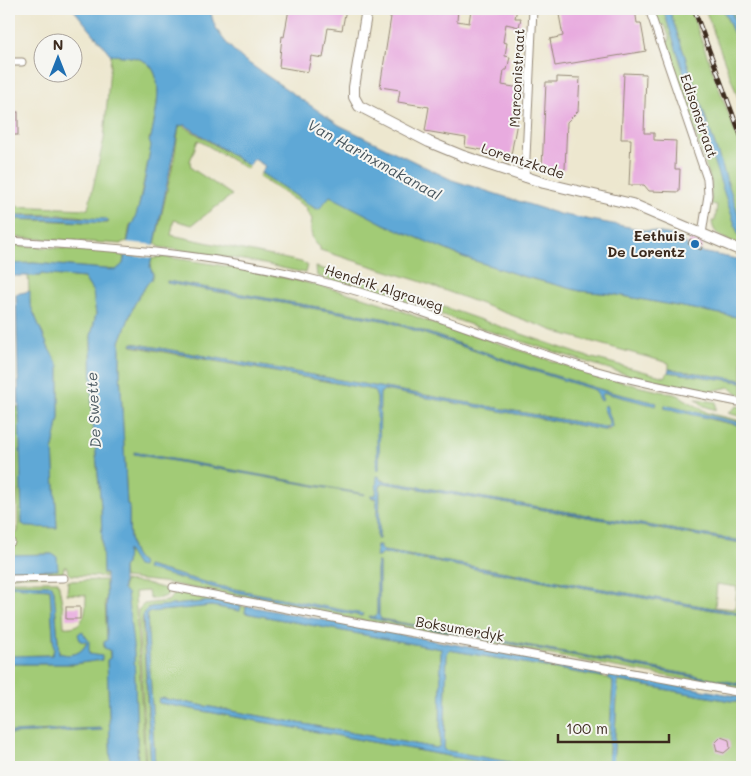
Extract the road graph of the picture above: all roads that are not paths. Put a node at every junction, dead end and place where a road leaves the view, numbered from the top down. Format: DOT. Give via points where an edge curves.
graph roads {
  1 [pos="367,9"];
  2 [pos="533,9"];
  3 [pos="649,9"];
  4 [pos="9,62"];
  5 [pos="22,62"];
  6 [pos="525,178"];
  7 [pos="702,234"];
  8 [pos="9,241"];
  9 [pos="742,251"];
  10 [pos="742,403"];
  11 [pos="9,578"];
  12 [pos="64,578"];
  13 [pos="173,587"];
  14 [pos="742,693"];
  1 -- 6 [label="street, Lorentzkade" via="354,87 356,102 364,110 444,148"];
  2 -- 6 [label="street, Marconistraat"];
  3 -- 7 [label="street, Edisonstraat" via="707,179"];
  4 -- 5 [label="street"];
  6 -- 7 [label="street, Lorentzkade" via="632,204"];
  7 -- 9 [label="street, Lorentzkade"];
  8 -- 10 [label="street, Hendrik Algraweg" via="158,252 248,265 320,281 595,370"];
  11 -- 12 [label="street"];
  13 -- 14 [label="street, Boksumerdyk"];
}
